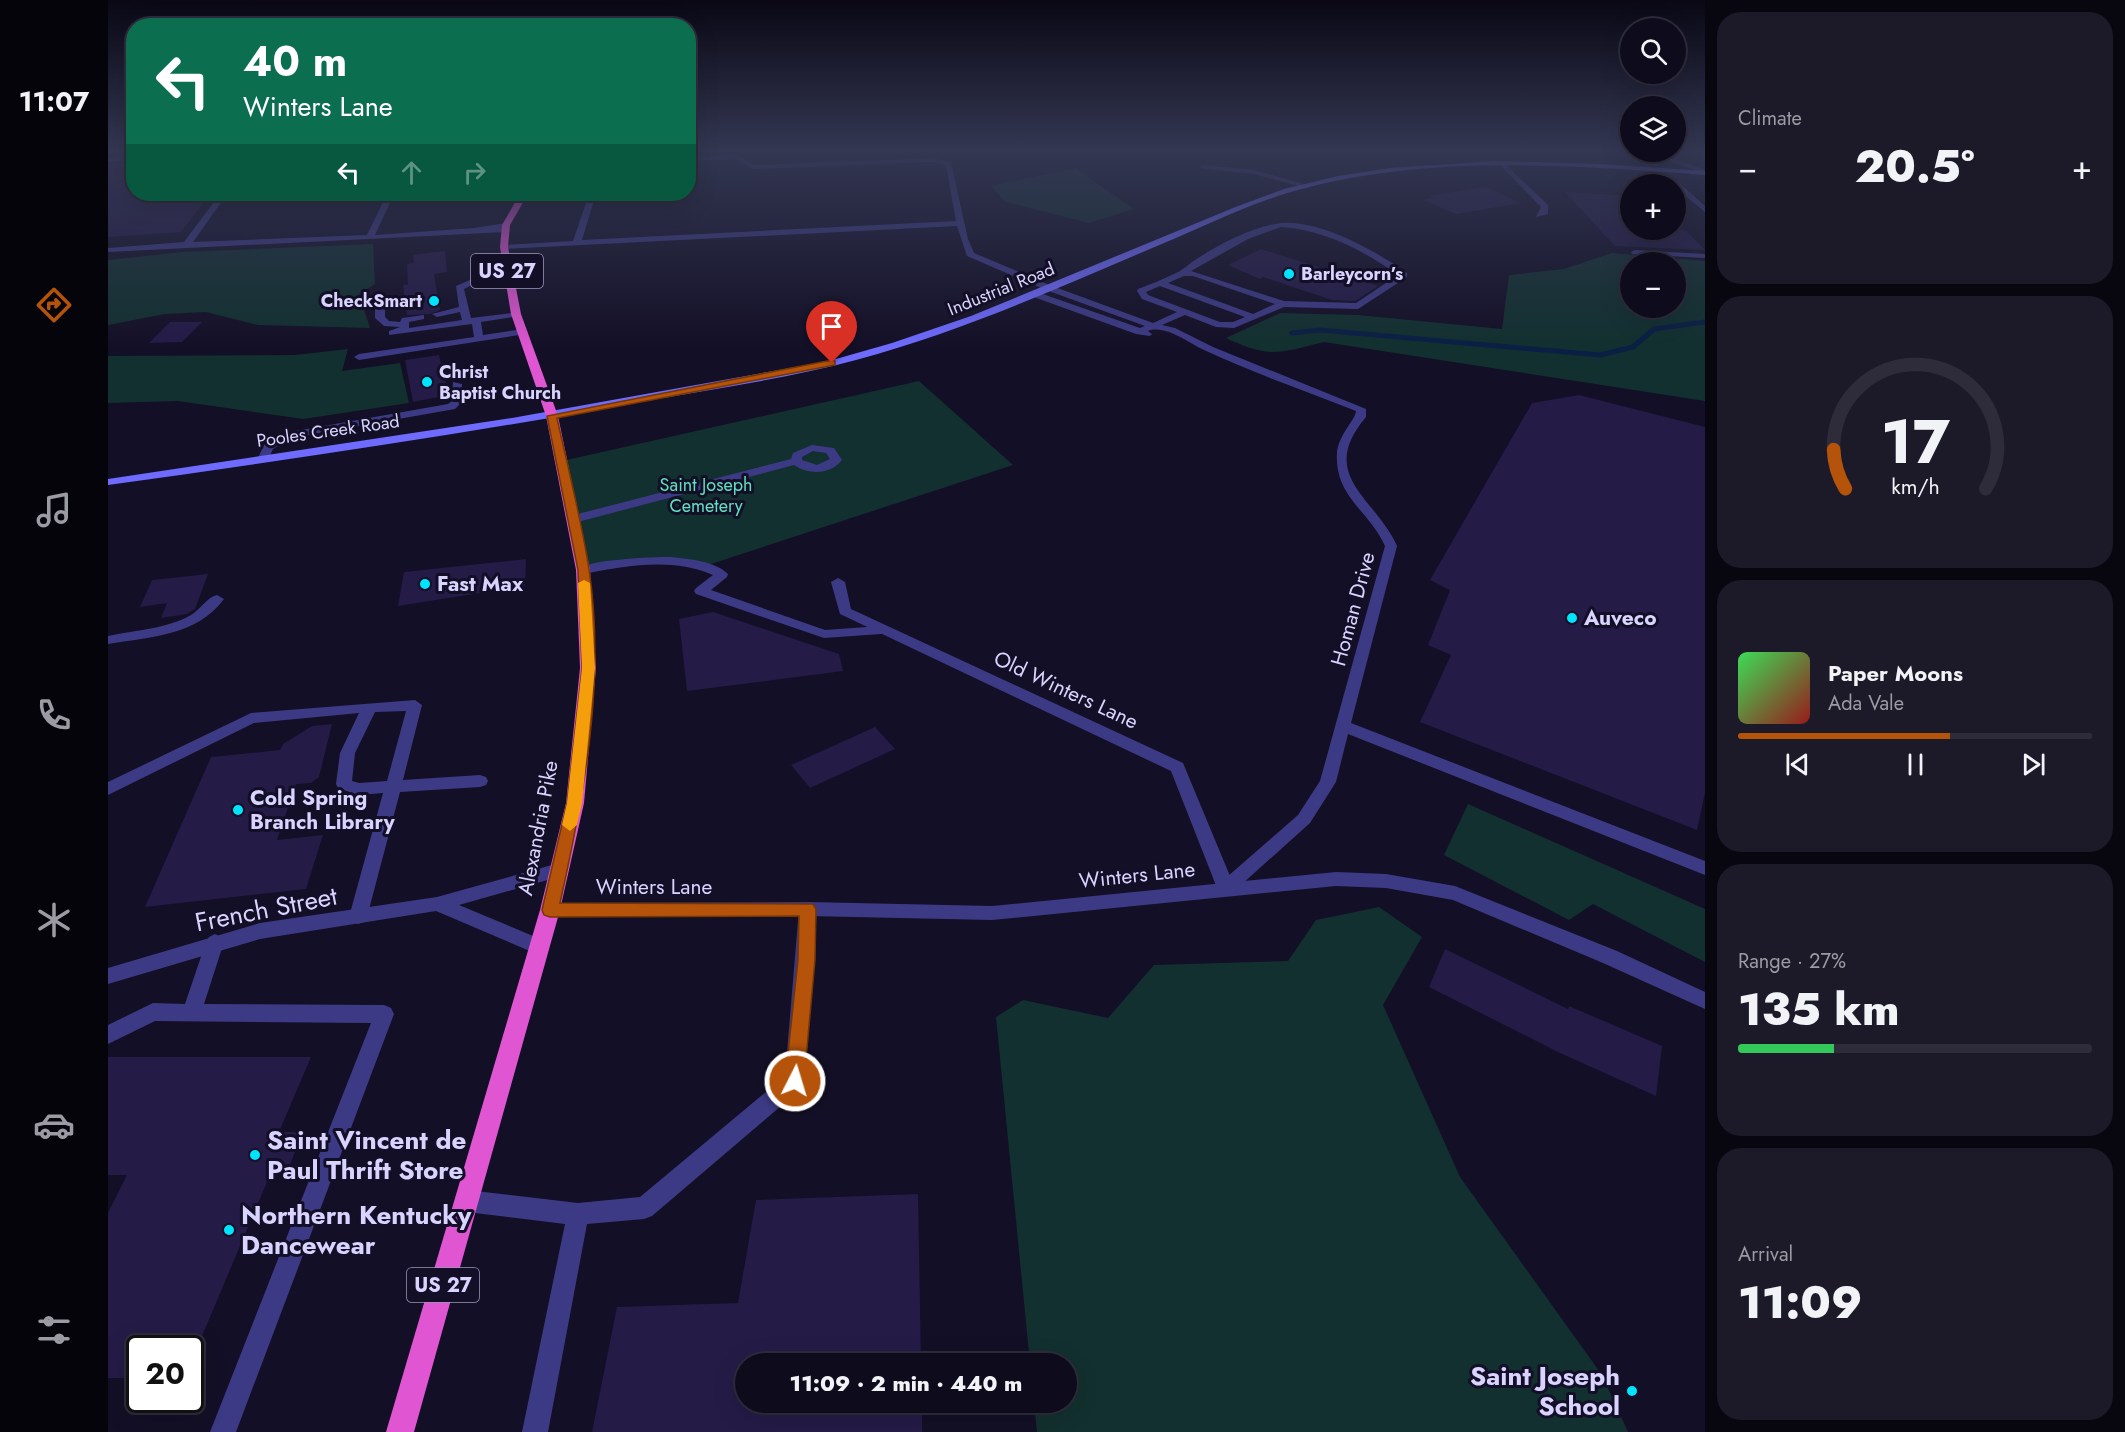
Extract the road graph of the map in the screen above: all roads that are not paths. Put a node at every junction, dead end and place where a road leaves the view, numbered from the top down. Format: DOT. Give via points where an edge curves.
graph roads {
  1 [pos="207,216"];
  2 [pos="380,216"];
  3 [pos="512,216"];
  4 [pos="585,216"];
  5 [pos="960,216"];
  6 [pos="1220,216"];
  7 [pos="961,223"];
  8 [pos="506,228"];
  9 [pos="370,238"];
  10 [pos="577,242"];
  11 [pos="188,243"];
  12 [pos="504,247"];
  13 [pos="108,250"];
  14 [pos="1686,255"];
  15 [pos="1705,256"];
  16 [pos="1182,274"];
  17 [pos="508,279"];
  18 [pos="1160,283"];
  19 [pos="1049,288"];
  20 [pos="1034,294"];
  21 [pos="405,303"];
  22 [pos="1283,304"];
  23 [pos="464,309"];
  24 [pos="1185,312"];
  25 [pos="437,314"];
  26 [pos="516,314"];
  27 [pos="421,317"];
  28 [pos="1253,317"];
  29 [pos="471,322"];
  30 [pos="1153,326"];
  31 [pos="405,328"];
  32 [pos="523,332"];
  33 [pos="1139,332"];
  34 [pos="392,333"];
  35 [pos="479,339"];
  36 [pos="403,349"];
  37 [pos="1210,349"];
  38 [pos="358,357"];
  39 [pos="457,384"];
  40 [pos="552,416"];
  41 [pos="264,458"];
  42 [pos="796,461"];
  43 [pos="108,482"];
  44 [pos="574,519"];
  45 [pos="584,570"];
  46 [pos="838,582"];
  47 [pos="217,599"];
  48 [pos="881,630"];
  49 [pos="108,640"];
  50 [pos="370,706"];
  51 [pos="1343,726"];
  52 [pos="480,781"];
  53 [pos="393,788"];
  54 [pos="108,789"];
  55 [pos="1705,868"];
  56 [pos="559,870"];
  57 [pos="1226,888"];
  58 [pos="437,904"];
  59 [pos="808,909"];
  60 [pos="550,910"];
  61 [pos="358,917"];
  62 [pos="215,942"];
  63 [pos="539,947"];
  64 [pos="108,976"];
  65 [pos="1705,1001"];
  66 [pos="192,1011"];
  67 [pos="108,1035"];
  68 [pos="467,1201"];
  69 [pos="578,1214"];
  70 [pos="223,1432"];
  71 [pos="400,1432"];
  72 [pos="535,1432"];
  1 -- 11 [label="street"];
  2 -- 9 [label="street"];
  3 -- 8 [label="highway, Alexandria Pike / US 27"];
  4 -- 10 [label="street"];
  5 -- 7 [label="street"];
  6 -- 19 [label="main road, Industrial Road"];
  7 -- 10 [label="street"];
  7 -- 19 [label="street, Homan Drive" via="970,254"];
  8 -- 9 [label="street"];
  8 -- 12 [label="highway, Alexandria Pike / US 27"];
  9 -- 11 [label="street"];
  10 -- 12 [label="street"];
  11 -- 13 [label="street"];
  12 -- 17 [label="highway, Alexandria Pike / US 27"];
  14 -- 15 [label="street"];
  16 -- 18 [label="street"];
  16 -- 22 [label="street" via="1194,273"];
  16 -- 22 [label="street" via="1193,262 1281,225 1308,228 1387,261 1404,274 1358,306"];
  17 -- 23 [label="street" via="463,284 459,288"];
  17 -- 26 [label="highway, Alexandria Pike / US 27"];
  18 -- 24 [label="street" via="1141,291 1145,297"];
  18 -- 28 [label="street"];
  19 -- 20 [label="main road, Industrial Road"];
  19 -- 30 [label="street, Homan Drive"];
  20 -- 33 [label="street, Homan Drive"];
  20 -- 40 [label="main road, Industrial Road" via="933,334 840,361"];
  21 -- 31 [label="street" via="380,307 380,318"];
  22 -- 28 [label="street"];
  23 -- 25 [label="street"];
  23 -- 29 [label="street"];
  24 -- 28 [label="street" via="1219,326"];
  24 -- 30 [label="street"];
  26 -- 29 [label="street"];
  26 -- 32 [label="highway, Alexandria Pike / US 27"];
  27 -- 31 [label="street" via="405,321"];
  29 -- 31 [label="street"];
  29 -- 35 [label="street"];
  30 -- 33 [label="street"];
  30 -- 37 [label="street, Homan Drive" via="1172,330"];
  31 -- 34 [label="street"];
  31 -- 36 [label="street"];
  32 -- 35 [label="street"];
  32 -- 40 [label="highway, Alexandria Pike / US 27"];
  33 -- 37 [label="street, Homan Drive"];
  35 -- 36 [label="street"];
  36 -- 38 [label="street"];
  37 -- 51 [label="street, Homan Drive" via="1360,409 1361,417 1348,428 1343,480 1388,536 1391,546"];
  39 -- 41 [label="street" via="457,402 451,407 288,435 268,447"];
  40 -- 41 [label="main road, Pooles Creek Road"];
  40 -- 44 [label="highway, Alexandria Pike / US 27"];
  41 -- 43 [label="main road, Pooles Creek Road"];
  42 -- 44 [label="street"];
  44 -- 45 [label="highway, Alexandria Pike / US 27"];
  45 -- 48 [label="street" via="635,561 679,560 722,574 701,591 824,634"];
  45 -- 56 [label="highway, Alexandria Pike / US 27" via="588,668 574,803"];
  46 -- 48 [label="street, Old Winters Lane" via="845,611"];
  47 -- 49 [label="street" via="208,613 192,622"];
  48 -- 57 [label="street, Old Winters Lane" via="1177,767"];
  50 -- 53 [label="street" via="415,705"];
  50 -- 53 [label="street" via="350,746 343,771 344,784 358,789"];
  50 -- 54 [label="street" via="252,718"];
  51 -- 55 [label="street"];
  51 -- 57 [label="street, Homan Drive" via="1328,782 1304,819"];
  52 -- 53 [label="street"];
  53 -- 61 [label="street"];
  56 -- 58 [label="street, French Street"];
  56 -- 60 [label="highway, Alexandria Pike / US 27"];
  57 -- 59 [label="street, Winters Lane" via="992,913"];
  57 -- 65 [label="street, Winters Lane" via="1336,879 1386,881 1455,893"];
  58 -- 61 [label="street, French Street"];
  58 -- 63 [label="street"];
  59 -- 60 [label="street, Winters Lane"];
  59 -- 69 [label="street" via="795,1081 644,1208"];
  60 -- 63 [label="highway, Alexandria Pike / US 27"];
  61 -- 62 [label="street, French Street" via="260,931"];
  62 -- 64 [label="street, French Street"];
  62 -- 66 [label="street"];
  63 -- 68 [label="highway, Alexandria Pike / US 27"];
  66 -- 67 [label="street" via="153,1012"];
  66 -- 70 [label="street" via="384,1014"];
  68 -- 69 [label="street"];
  68 -- 71 [label="highway, Alexandria Pike / US 27"];
  69 -- 72 [label="street"];
}
